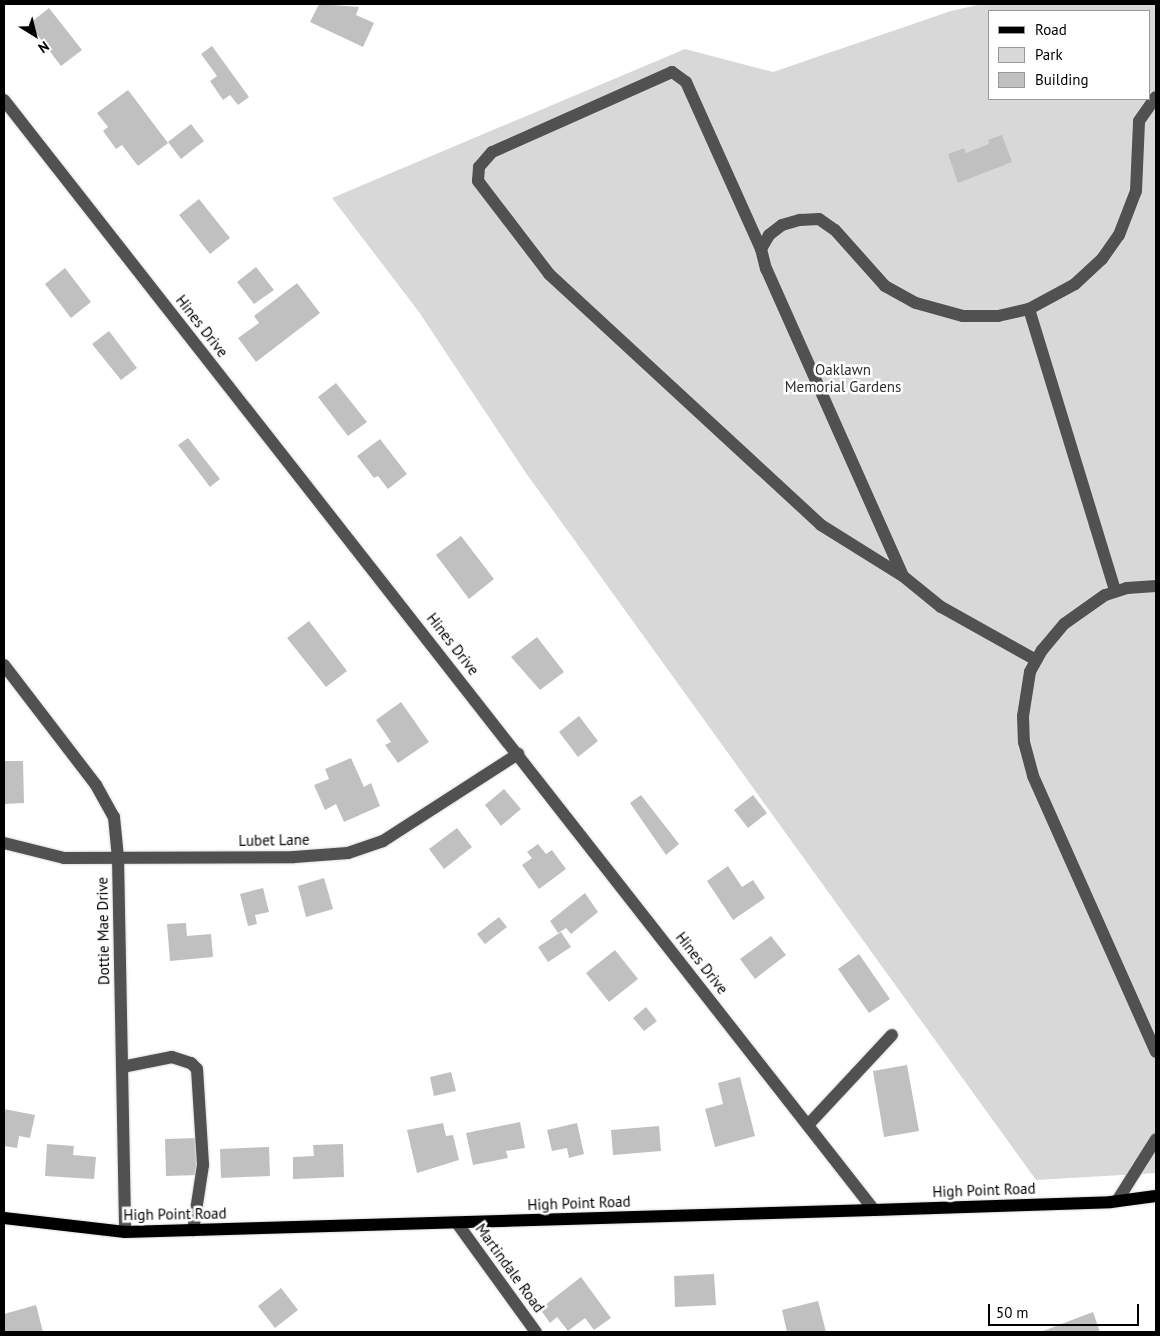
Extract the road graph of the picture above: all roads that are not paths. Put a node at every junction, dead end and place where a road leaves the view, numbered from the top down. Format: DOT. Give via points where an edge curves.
graph roads {
  1 [pos="1156,97"];
  2 [pos="4,100"];
  3 [pos="761,249"];
  4 [pos="1029,309"];
  5 [pos="903,576"];
  6 [pos="1156,586"];
  7 [pos="1115,591"];
  8 [pos="1036,660"];
  9 [pos="4,665"];
  10 [pos="518,754"];
  11 [pos="4,843"];
  12 [pos="118,858"];
  13 [pos="892,1035"];
  14 [pos="1156,1052"];
  15 [pos="122,1067"];
  16 [pos="808,1125"];
  17 [pos="1156,1139"];
  18 [pos="1156,1196"];
  19 [pos="1117,1201"];
  20 [pos="874,1210"];
  21 [pos="4,1218"];
  22 [pos="457,1223"];
  23 [pos="193,1230"];
  24 [pos="125,1232"];
  25 [pos="536,1332"];
  1 -- 4 [label="street" via="1139,121 1136,191 1119,235 1102,259 1075,284"];
  2 -- 10 [label="street, Hines Drive"];
  3 -- 4 [label="street" via="769,235 782,225 800,220 819,220 835,230 885,286 911,301 963,316 998,316"];
  3 -- 5 [label="street" via="766,269"];
  3 -- 5 [label="street" via="686,82 672,72 492,152 479,167 478,181 550,274 821,525"];
  4 -- 7 [label="street"];
  5 -- 8 [label="street" via="941,607"];
  6 -- 7 [label="street"];
  7 -- 8 [label="street" via="1072,616 1049,640"];
  8 -- 14 [label="street" via="1023,704 1024,742 1029,764"];
  9 -- 12 [label="street, Dottie Mae Drive" via="96,784 114,817"];
  10 -- 12 [label="street, Lubet Lane" via="366,849 294,857"];
  10 -- 16 [label="street, Hines Drive"];
  11 -- 12 [label="street, Lubet Lane" via="64,858"];
  12 -- 15 [label="street, Dottie Mae Drive"];
  13 -- 16 [label="street"];
  15 -- 23 [label="street" via="172,1057 191,1063 197,1069 203,1165"];
  15 -- 24 [label="street, Dottie Mae Drive"];
  16 -- 20 [label="street, Hines Drive"];
  17 -- 19 [label="street"];
  18 -- 19 [label="main road, High Point Road"];
  19 -- 20 [label="main road, High Point Road"];
  20 -- 22 [label="main road, High Point Road"];
  21 -- 24 [label="main road, High Point Road"];
  22 -- 23 [label="main road, High Point Road"];
  22 -- 25 [label="street, Martindale Road"];
  23 -- 24 [label="main road, High Point Road"];
}
